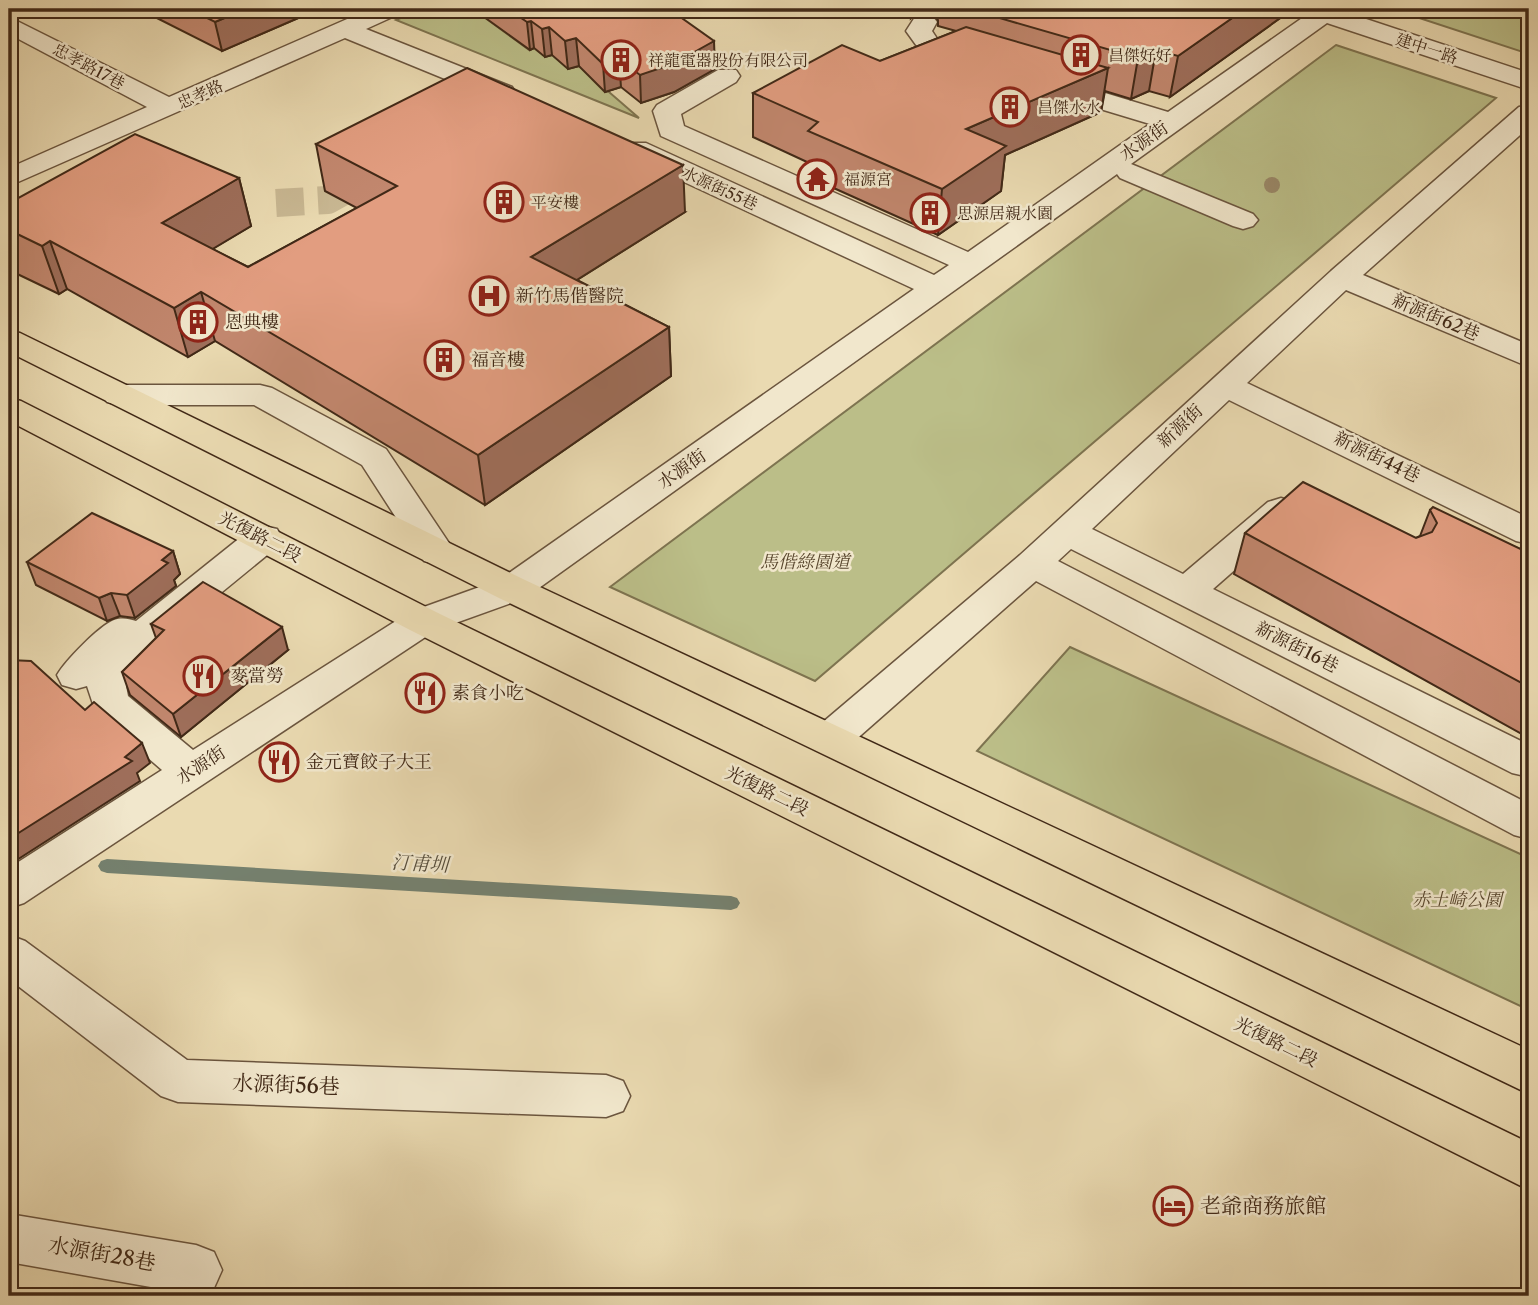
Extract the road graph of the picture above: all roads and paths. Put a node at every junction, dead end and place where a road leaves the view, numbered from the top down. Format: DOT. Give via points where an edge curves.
graph roads {
  1 [pos="390,9"];
  2 [pos="1320,17"];
  3 [pos="924,22"];
  4 [pos="9,24"];
  5 [pos="346,30"];
  6 [pos="999,70"];
  7 [pos="727,76"];
  8 [pos="1024,78"];
  9 [pos="1529,82"];
  10 [pos="531,105"];
  11 [pos="170,108"];
  12 [pos="1529,113"];
  13 [pos="1172,122"];
  14 [pos="614,140"];
  15 [pos="1130,172"];
  16 [pos="9,178"];
  17 [pos="1242,220"];
  18 [pos="971,264"];
  19 [pos="1342,277"];
  20 [pos="937,288"];
  21 [pos="883,327"];
  22 [pos="9,340"];
  23 [pos="1529,357"];
  24 [pos="1224,385"];
  25 [pos="119,395"];
  26 [pos="9,408"];
  27 [pos="1311,516"];
  28 [pos="252,532"];
  29 [pos="1068,532"];
  30 [pos="1529,532"];
  31 [pos="437,552"];
  32 [pos="1033,564"];
  33 [pos="512,589"];
  34 [pos="1187,591"];
  35 [pos="423,621"];
  36 [pos="76,675"];
  37 [pos="830,739"];
  38 [pos="1526,762"];
  39 [pos="191,772"];
  40 [pos="1529,823"];
  41 [pos="9,890"];
  42 [pos="9,954"];
  43 [pos="1529,1073"];
  44 [pos="606,1096"];
  45 [pos="1529,1167"];
  46 [pos="9,1238"];
  47 [pos="196,1270"];
  1 -- 5 [label="street, 忠孝路"];
  2 -- 9 [label="street, 建中一路"];
  2 -- 13 [label="street, 水源街"];
  2 -- 15 [label="street" via="1302,46"];
  3 -- 6 [label="street" via="919,31 933,51"];
  4 -- 11 [label="street, 忠孝路17巷"];
  5 -- 10 [label="street"];
  5 -- 11 [label="street, 忠孝路"];
  7 -- 18 [label="street, 水源街55巷" via="667,111 671,130"];
  8 -- 13 [label="street"];
  11 -- 16 [label="street, 忠孝路"];
  12 -- 19 [label="street, 新源街"];
  13 -- 18 [label="street, 水源街"];
  14 -- 20 [label="street, 水源街55巷"];
  15 -- 17 [label="street"];
  15 -- 21 [label="street" via="947,306"];
  18 -- 20 [label="street, 水源街"];
  19 -- 23 [label="street, 新源街62巷"];
  19 -- 24 [label="street, 新源街"];
  20 -- 21 [label="street, 水源街"];
  21 -- 33 [label="street, 水源街"];
  22 -- 25 [label="main road"];
  24 -- 29 [label="street, 新源街"];
  24 -- 30 [label="street, 新源街44巷"];
  25 -- 31 [label="main road"];
  25 -- 31 [label="street" via="260,395 374,457"];
  26 -- 28 [label="main road, 光復路二段"];
  27 -- 34 [label="street" via="1288,504"];
  28 -- 35 [label="main road, 光復路二段"];
  28 -- 36 [label="street"];
  28 -- 39 [label="street" via="143,636 106,684 110,703"];
  29 -- 32 [label="street, 新源街"];
  29 -- 34 [label="street, 新源街16巷"];
  31 -- 33 [label="main road"];
  32 -- 37 [label="street, 新源街"];
  32 -- 40 [label="street"];
  33 -- 35 [label="street, 水源街"];
  33 -- 37 [label="main road"];
  34 -- 38 [label="street, 新源街16巷"];
  35 -- 39 [label="street, 水源街"];
  35 -- 45 [label="main road, 光復路二段"];
  37 -- 43 [label="main road"];
  39 -- 41 [label="street, 水源街"];
  42 -- 44 [label="street, 水源街56巷" via="178,1081"];
  46 -- 47 [label="street, 水源街28巷"];
}
